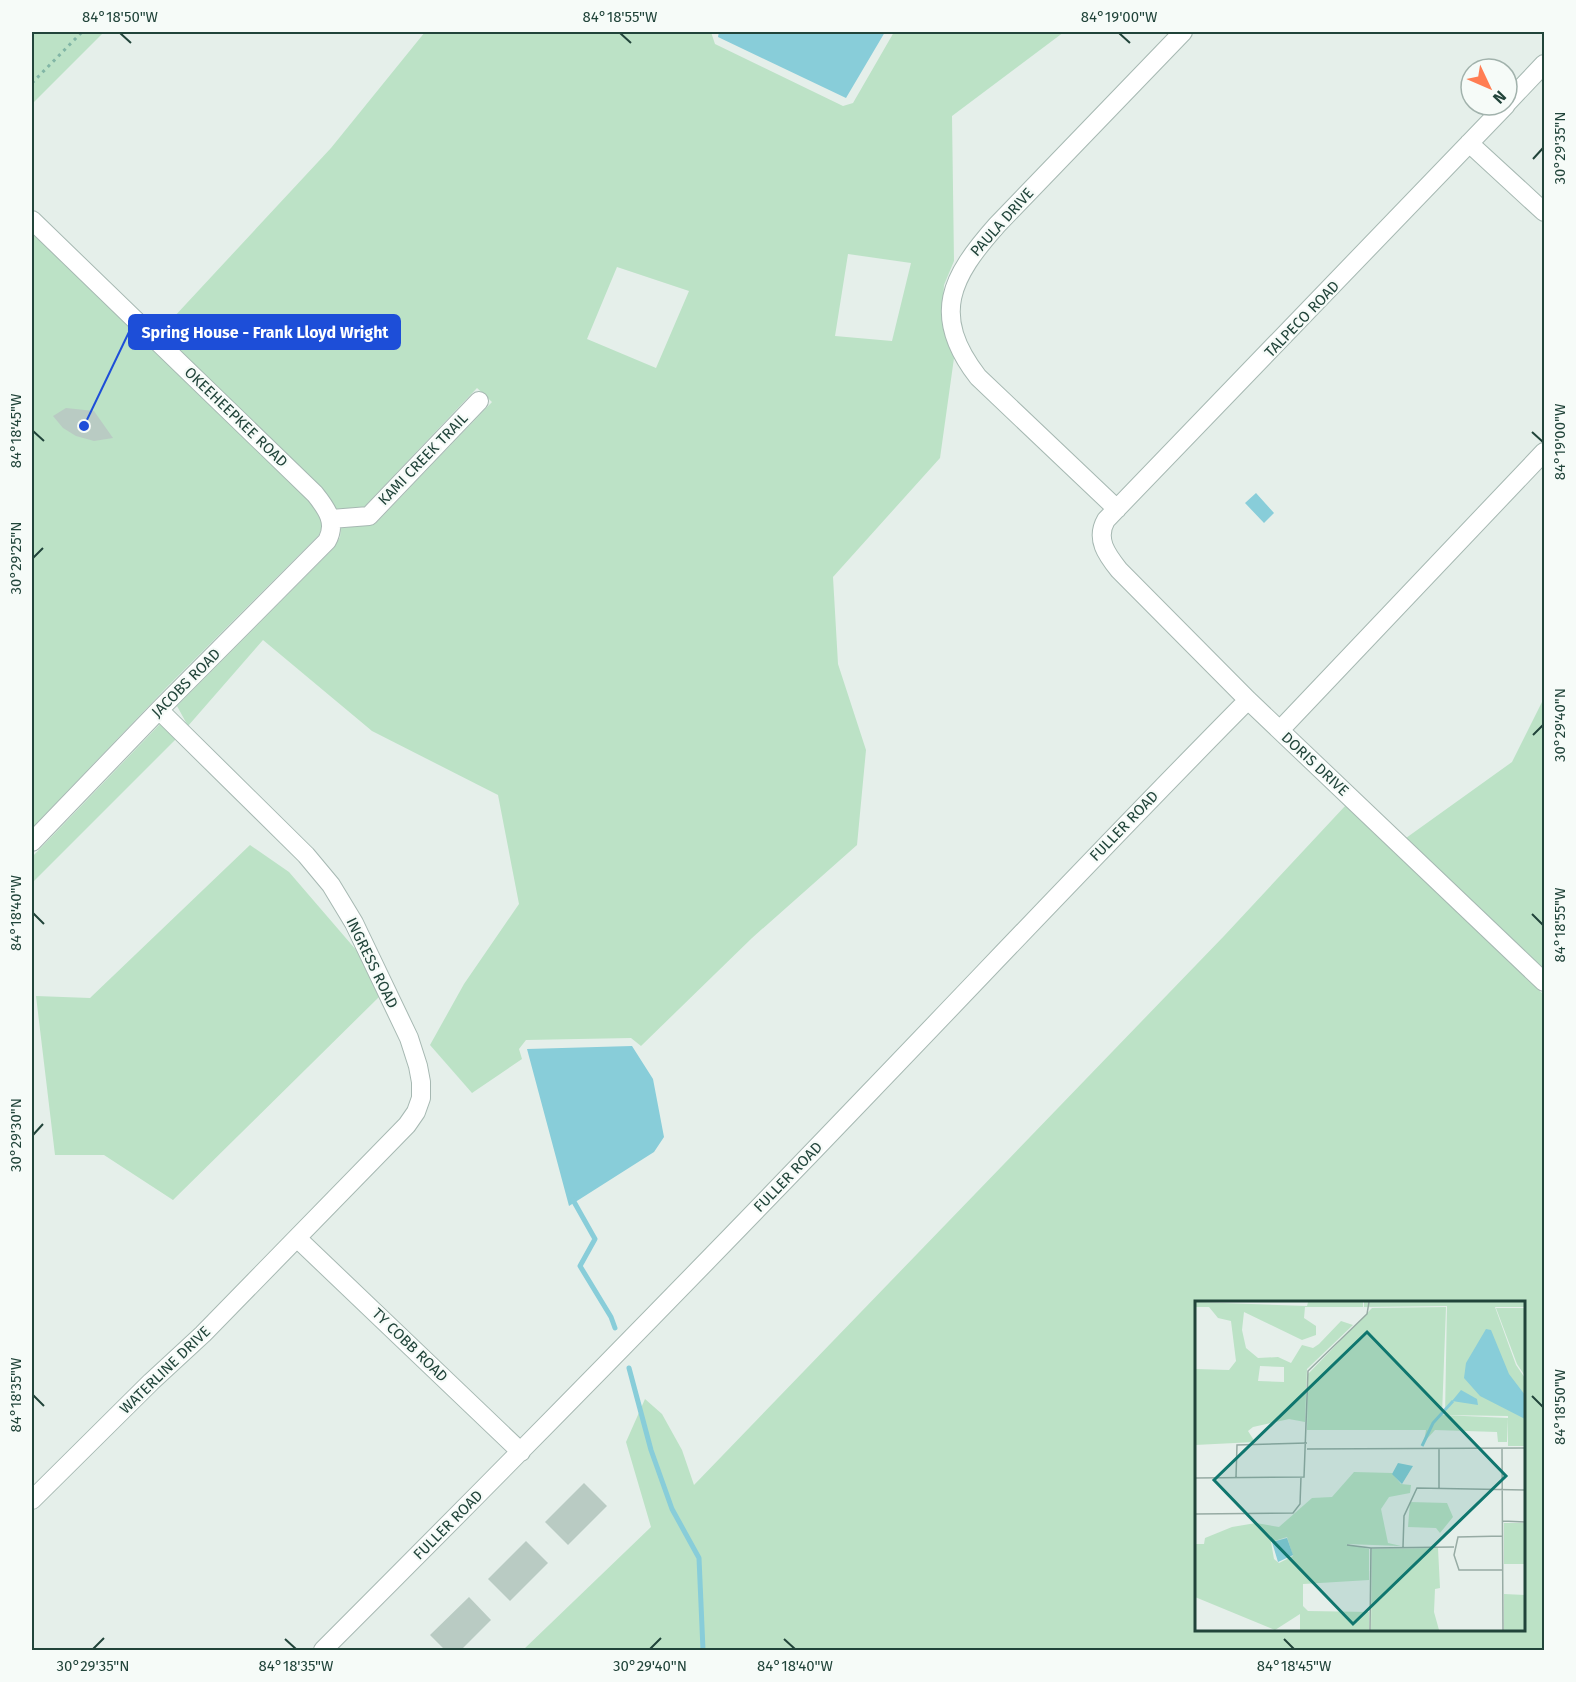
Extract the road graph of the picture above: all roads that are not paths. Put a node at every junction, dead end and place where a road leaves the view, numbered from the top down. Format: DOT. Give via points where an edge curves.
graph roads {
  1 [pos="1183,32"];
  2 [pos="1545,64"];
  3 [pos="1519,91"];
  4 [pos="1494,117"];
  5 [pos="1469,143"];
  6 [pos="1545,212"];
  7 [pos="32,220"];
  8 [pos="479,401"];
  9 [pos="1545,452"];
  10 [pos="1118,509"];
  11 [pos="331,519"];
  12 [pos="1101,534"];
  13 [pos="1248,700"];
  14 [pos="159,710"];
  15 [pos="1280,730"];
  16 [pos="32,842"];
  17 [pos="1545,982"];
  18 [pos="298,1239"];
  19 [pos="521,1452"];
  20 [pos="32,1500"];
  21 [pos="323,1650"];
  1 -- 10 [label="street, PAULA DRIVE" via="972,252 960,271 952,298 953,329 965,360"];
  2 -- 3 [label="street, TALPECO ROAD"];
  4 -- 5 [label="street, TALPECO ROAD"];
  5 -- 6 [label="street"];
  5 -- 10 [label="street, TALPECO ROAD"];
  7 -- 11 [label="street, OKEEHEEPKEE ROAD" via="315,494"];
  8 -- 11 [label="street, KAMI CREEK TRAIL" via="369,516"];
  9 -- 15 [label="street"];
  10 -- 12 [label="street, TALPECO ROAD" via="1106,520"];
  11 -- 14 [label="street, JACOBS ROAD" via="332,532 327,541"];
  12 -- 13 [label="street, DORIS DRIVE" via="1105,552 1119,570"];
  13 -- 15 [label="street, DORIS DRIVE"];
  13 -- 19 [label="street, FULLER ROAD"];
  14 -- 16 [label="street, JACOBS ROAD"];
  14 -- 18 [label="street, INGRESS ROAD" via="256,804 331,885 404,1028 418,1066 421,1098 407,1125"];
  15 -- 17 [label="street, DORIS DRIVE"];
  18 -- 19 [label="street, TY COBB ROAD"];
  18 -- 20 [label="street, WATERLINE DRIVE"];
  19 -- 21 [label="street, FULLER ROAD"];
}
